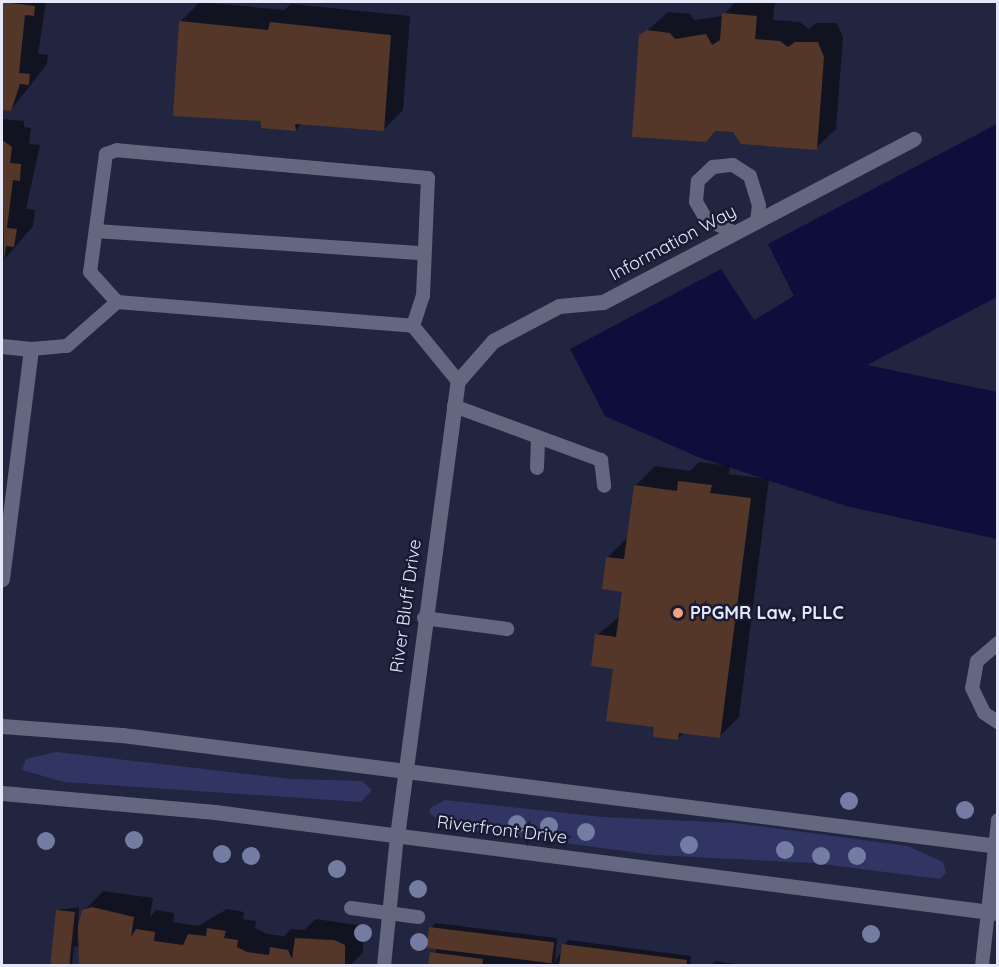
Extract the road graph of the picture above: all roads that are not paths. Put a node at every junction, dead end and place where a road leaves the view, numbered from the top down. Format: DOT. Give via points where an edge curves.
graph roads {
  1 [pos="914,139"];
  2 [pos="757,222"];
  3 [pos="96,231"];
  4 [pos="735,233"];
  5 [pos="422,253"];
  6 [pos="117,302"];
  7 [pos="413,326"];
  8 [pos="2,346"];
  9 [pos="32,349"];
  10 [pos="458,381"];
  11 [pos="454,406"];
  12 [pos="538,440"];
  13 [pos="537,468"];
  14 [pos="604,486"];
  15 [pos="2,579"];
  16 [pos="424,618"];
  17 [pos="507,629"];
  18 [pos="998,643"];
  19 [pos="998,722"];
  20 [pos="2,726"];
  21 [pos="403,772"];
  22 [pos="2,793"];
  23 [pos="998,820"];
  24 [pos="397,836"];
  25 [pos="996,846"];
  26 [pos="351,908"];
  27 [pos="993,912"];
  28 [pos="389,913"];
  29 [pos="418,917"];
  30 [pos="384,966"];
  31 [pos="982,966"];
  1 -- 2 [label="street, Information Way"];
  2 -- 4 [label="street, Information Way"];
  2 -- 4 [label="lane" via="759,204 750,176 733,165 712,167 698,182 696,202 706,219"];
  3 -- 5 [label="lane"];
  3 -- 5 [label="lane" via="106,154 117,150 428,178"];
  3 -- 6 [label="lane" via="90,272"];
  4 -- 10 [label="street, Information Way" via="603,302 577,301 549,311 493,341"];
  5 -- 7 [label="lane" via="423,296"];
  6 -- 7 [label="lane"];
  6 -- 9 [label="lane" via="67,346"];
  7 -- 10 [label="lane"];
  8 -- 9 [label="street"];
  9 -- 15 [label="street"];
  10 -- 11 [label="street, River Bluff Drive"];
  11 -- 12 [label="lane"];
  11 -- 16 [label="street, River Bluff Drive"];
  12 -- 13 [label="lane"];
  12 -- 14 [label="lane" via="601,460"];
  16 -- 17 [label="lane"];
  16 -- 21 [label="street, River Bluff Drive"];
  18 -- 19 [label="lane" via="977,661 972,688 984,713"];
  20 -- 21 [label="street" via="122,735"];
  21 -- 24 [label="street, River Bluff Drive"];
  21 -- 25 [label="street"];
  22 -- 24 [label="street, Riverfront Drive"];
  23 -- 25 [label="lane"];
  24 -- 27 [label="street, Riverfront Drive"];
  24 -- 28 [label="lane"];
  25 -- 27 [label="lane"];
  26 -- 28 [label="lane"];
  27 -- 31 [label="lane"];
  28 -- 29 [label="lane"];
  28 -- 30 [label="lane"];
}
